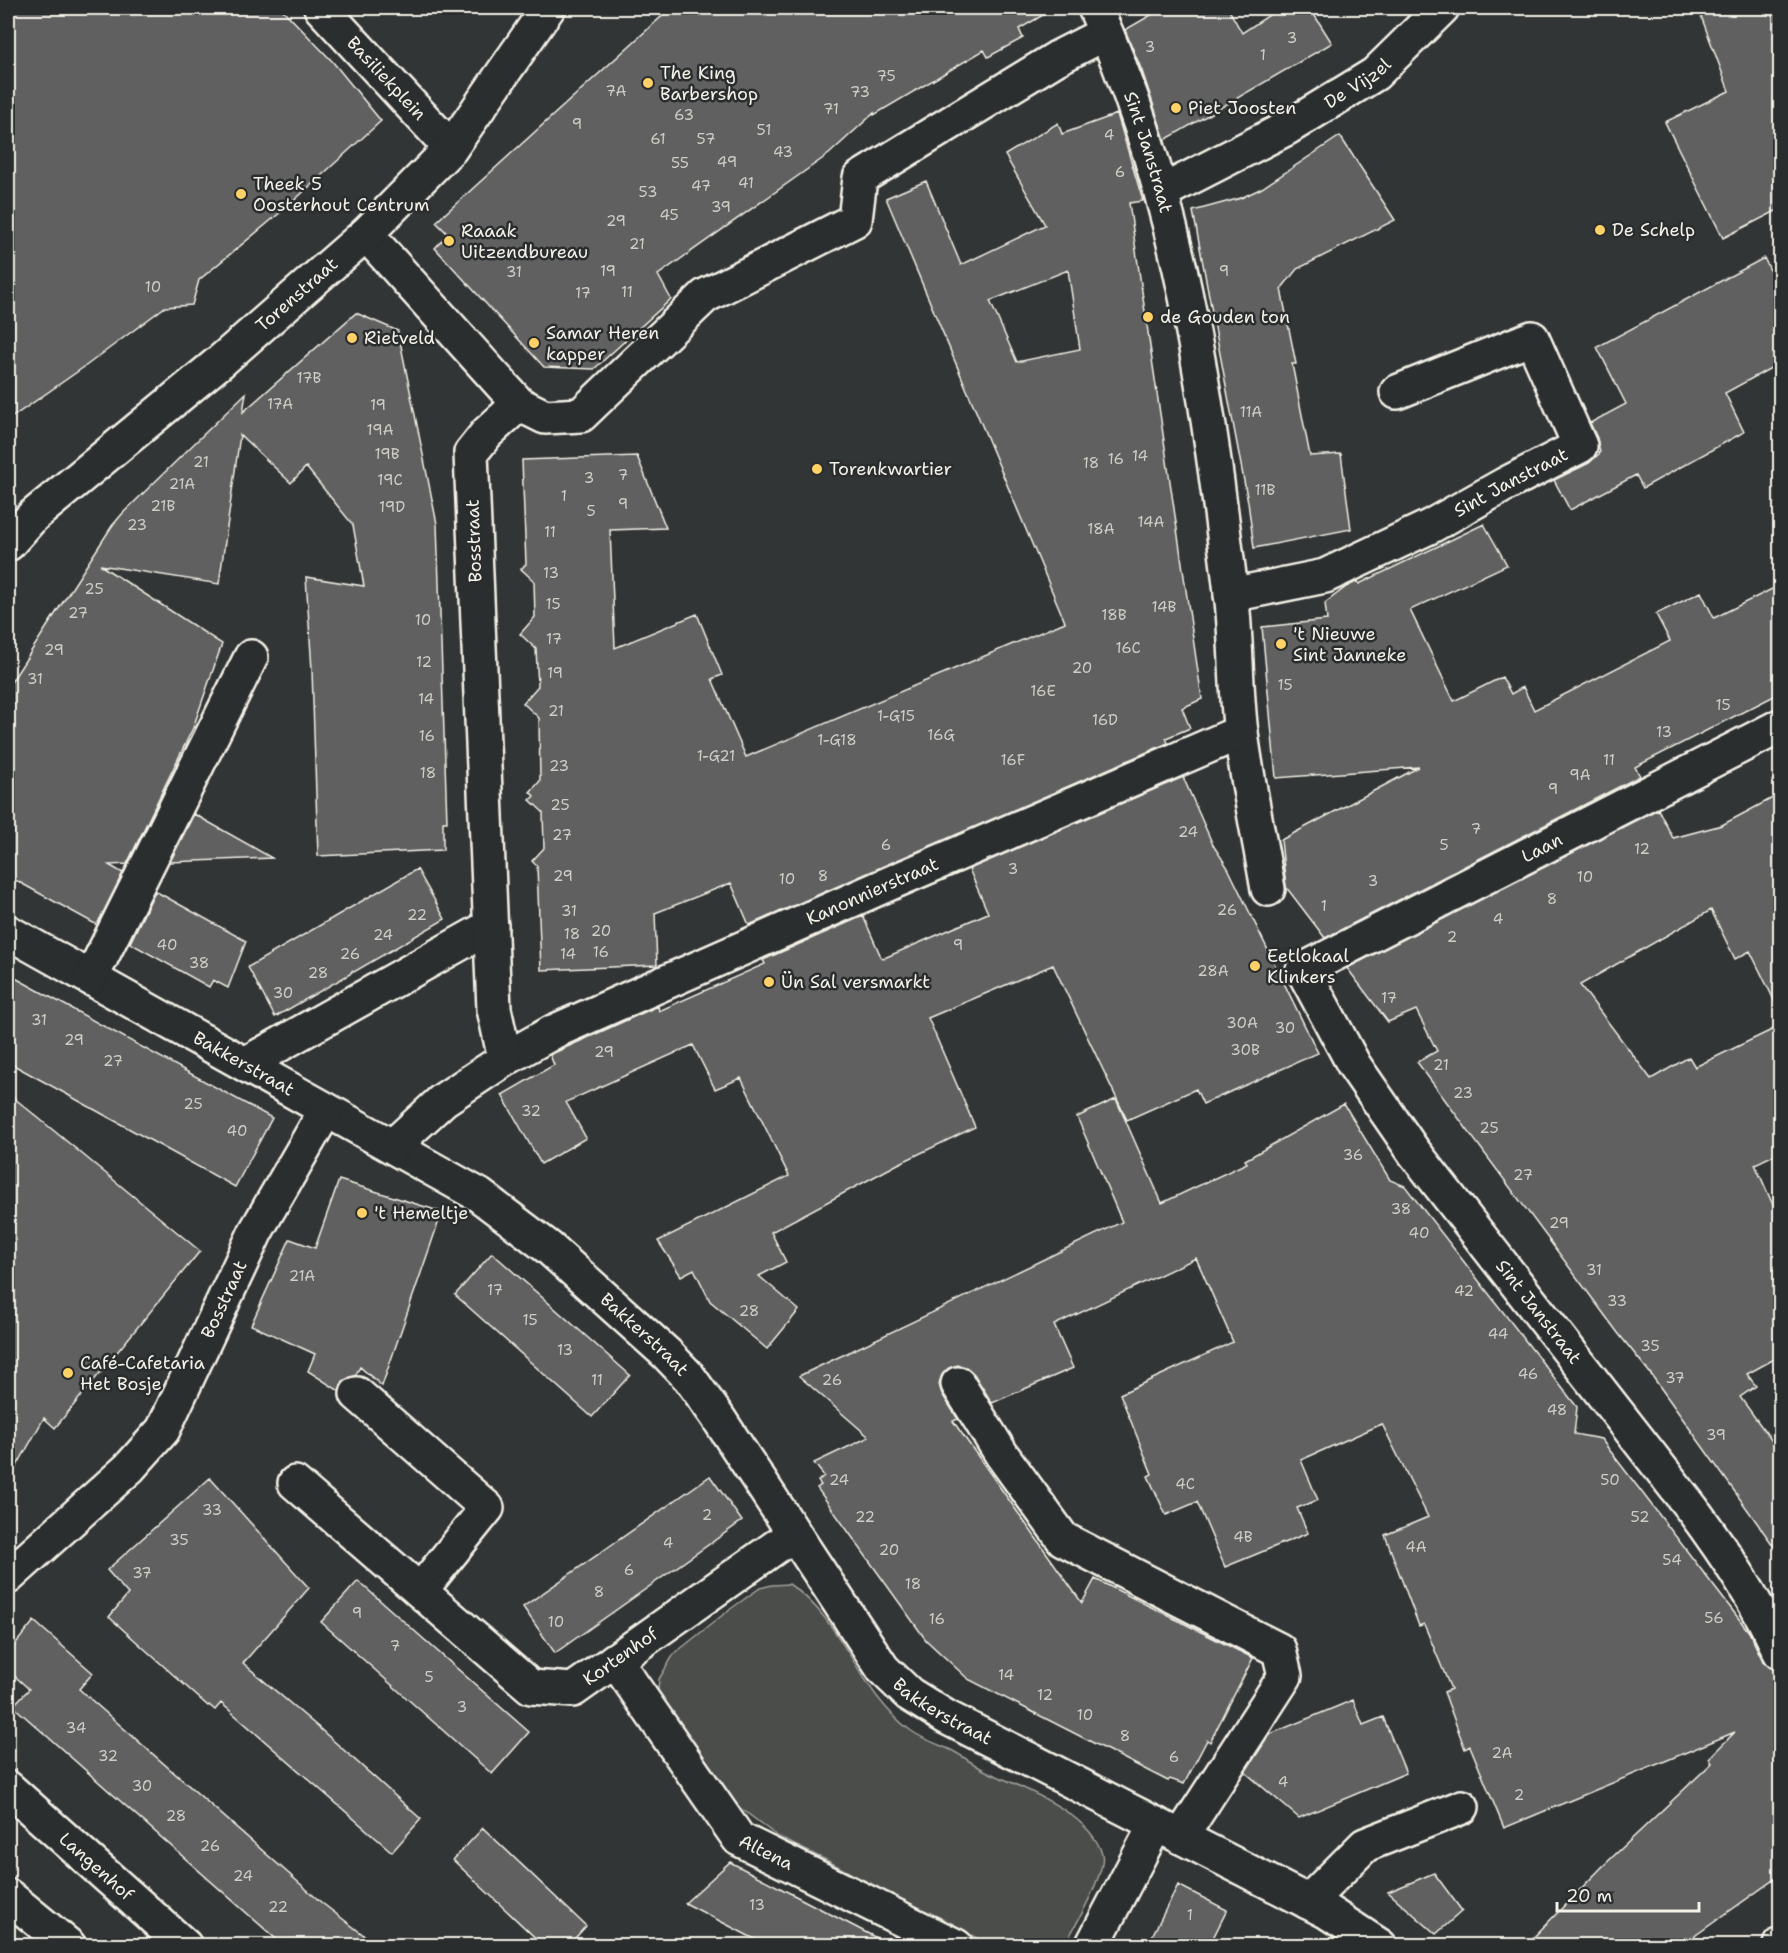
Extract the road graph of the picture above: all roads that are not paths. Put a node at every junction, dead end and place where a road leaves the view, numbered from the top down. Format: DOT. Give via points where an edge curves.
graph roads {
  1 [pos="321,8"];
  2 [pos="548,8"];
  3 [pos="1442,8"];
  4 [pos="1101,20"];
  5 [pos="451,148"];
  6 [pos="1162,192"];
  7 [pos="366,234"];
  8 [pos="1397,392"];
  9 [pos="519,404"];
  10 [pos="8,544"];
  11 [pos="1232,595"];
  12 [pos="251,657"];
  13 [pos="1780,726"];
  14 [pos="1241,732"];
  15 [pos="1268,889"];
  16 [pos="491,926"];
  17 [pos="8,932"];
  18 [pos="1303,970"];
  19 [pos="91,978"];
  20 [pos="505,1059"];
  21 [pos="245,1064"];
  22 [pos="326,1110"];
  23 [pos="393,1146"];
  24 [pos="958,1384"];
  25 [pos="357,1394"];
  26 [pos="295,1483"];
  27 [pos="794,1534"];
  28 [pos="8,1577"];
  29 [pos="420,1591"];
  30 [pos="1780,1652"];
  31 [pos="615,1660"];
  32 [pos="8,1788"];
  33 [pos="1462,1807"];
  34 [pos="1168,1830"];
  35 [pos="8,1896"];
  36 [pos="1308,1902"];
  37 [pos="69,1946"];
  38 [pos="185,1946"];
  39 [pos="957,1946"];
  40 [pos="1092,1946"];
  41 [pos="1380,1946"];
  1 -- 5 [label="street, Basiliekplein"];
  2 -- 5 [label="street, Torenstraat"];
  3 -- 6 [label="street, De Vijzel" via="1375,74 1287,128"];
  4 -- 6 [label="street, Sint Janstraat" via="1145,135"];
  4 -- 9 [label="street, Sint Janstraat" via="1057,58 860,178 855,220 705,296 581,415 545,417"];
  5 -- 7 [label="street, Torenstraat"];
  6 -- 11 [label="street, Sint Janstraat" via="1184,287 1209,430"];
  7 -- 9 [label="street"];
  7 -- 10 [label="street, Torenstraat" via="221,361 33,516"];
  8 -- 11 [label="street, Sint Janstraat" via="1532,338 1580,446 1431,526 1325,576"];
  9 -- 16 [label="street, Bosstraat" via="471,453"];
  11 -- 14 [label="street, Sint Janstraat"];
  12 -- 19 [label="street"];
  13 -- 18 [label="street, Laan"];
  14 -- 15 [label="street, Sint Janstraat"];
  14 -- 20 [label="street, Kanonnierstraat" via="553,1032"];
  16 -- 20 [label="street, Bosstraat" via="494,1009"];
  16 -- 21 [label="street"];
  17 -- 19 [label="street, Bakkerstraat"];
  18 -- 30 [label="street, Sint Janstraat" via="1354,1065 1414,1152 1694,1509 1734,1566"];
  19 -- 21 [label="street, Bakkerstraat"];
  20 -- 23 [label="street" via="443,1100"];
  21 -- 22 [label="street, Bakkerstraat"];
  22 -- 23 [label="street, Bakkerstraat"];
  22 -- 28 [label="street, Bosstraat" via="256,1231 163,1430 129,1468"];
  23 -- 27 [label="street, Bakkerstraat" via="479,1195 549,1248 667,1354 696,1387"];
  24 -- 34 [label="street" via="1002,1455 1063,1539 1279,1650 1285,1676"];
  25 -- 29 [label="street" via="487,1508"];
  26 -- 29 [label="street, Kortenhof"];
  27 -- 31 [label="street, Kortenhof"];
  27 -- 34 [label="street, Bakkerstraat" via="883,1669 909,1694 946,1717"];
  29 -- 31 [label="street, Kortenhof" via="531,1687 573,1690"];
  31 -- 39 [label="street, Altena" via="739,1839"];
  32 -- 38 [label="street, Langenhof"];
  33 -- 36 [label="street" via="1365,1845"];
  34 -- 36 [label="street, Bakkerstraat"];
  34 -- 40 [label="street"];
  35 -- 37 [label="street"];
  36 -- 41 [label="street, Bakkerstraat"];
}
